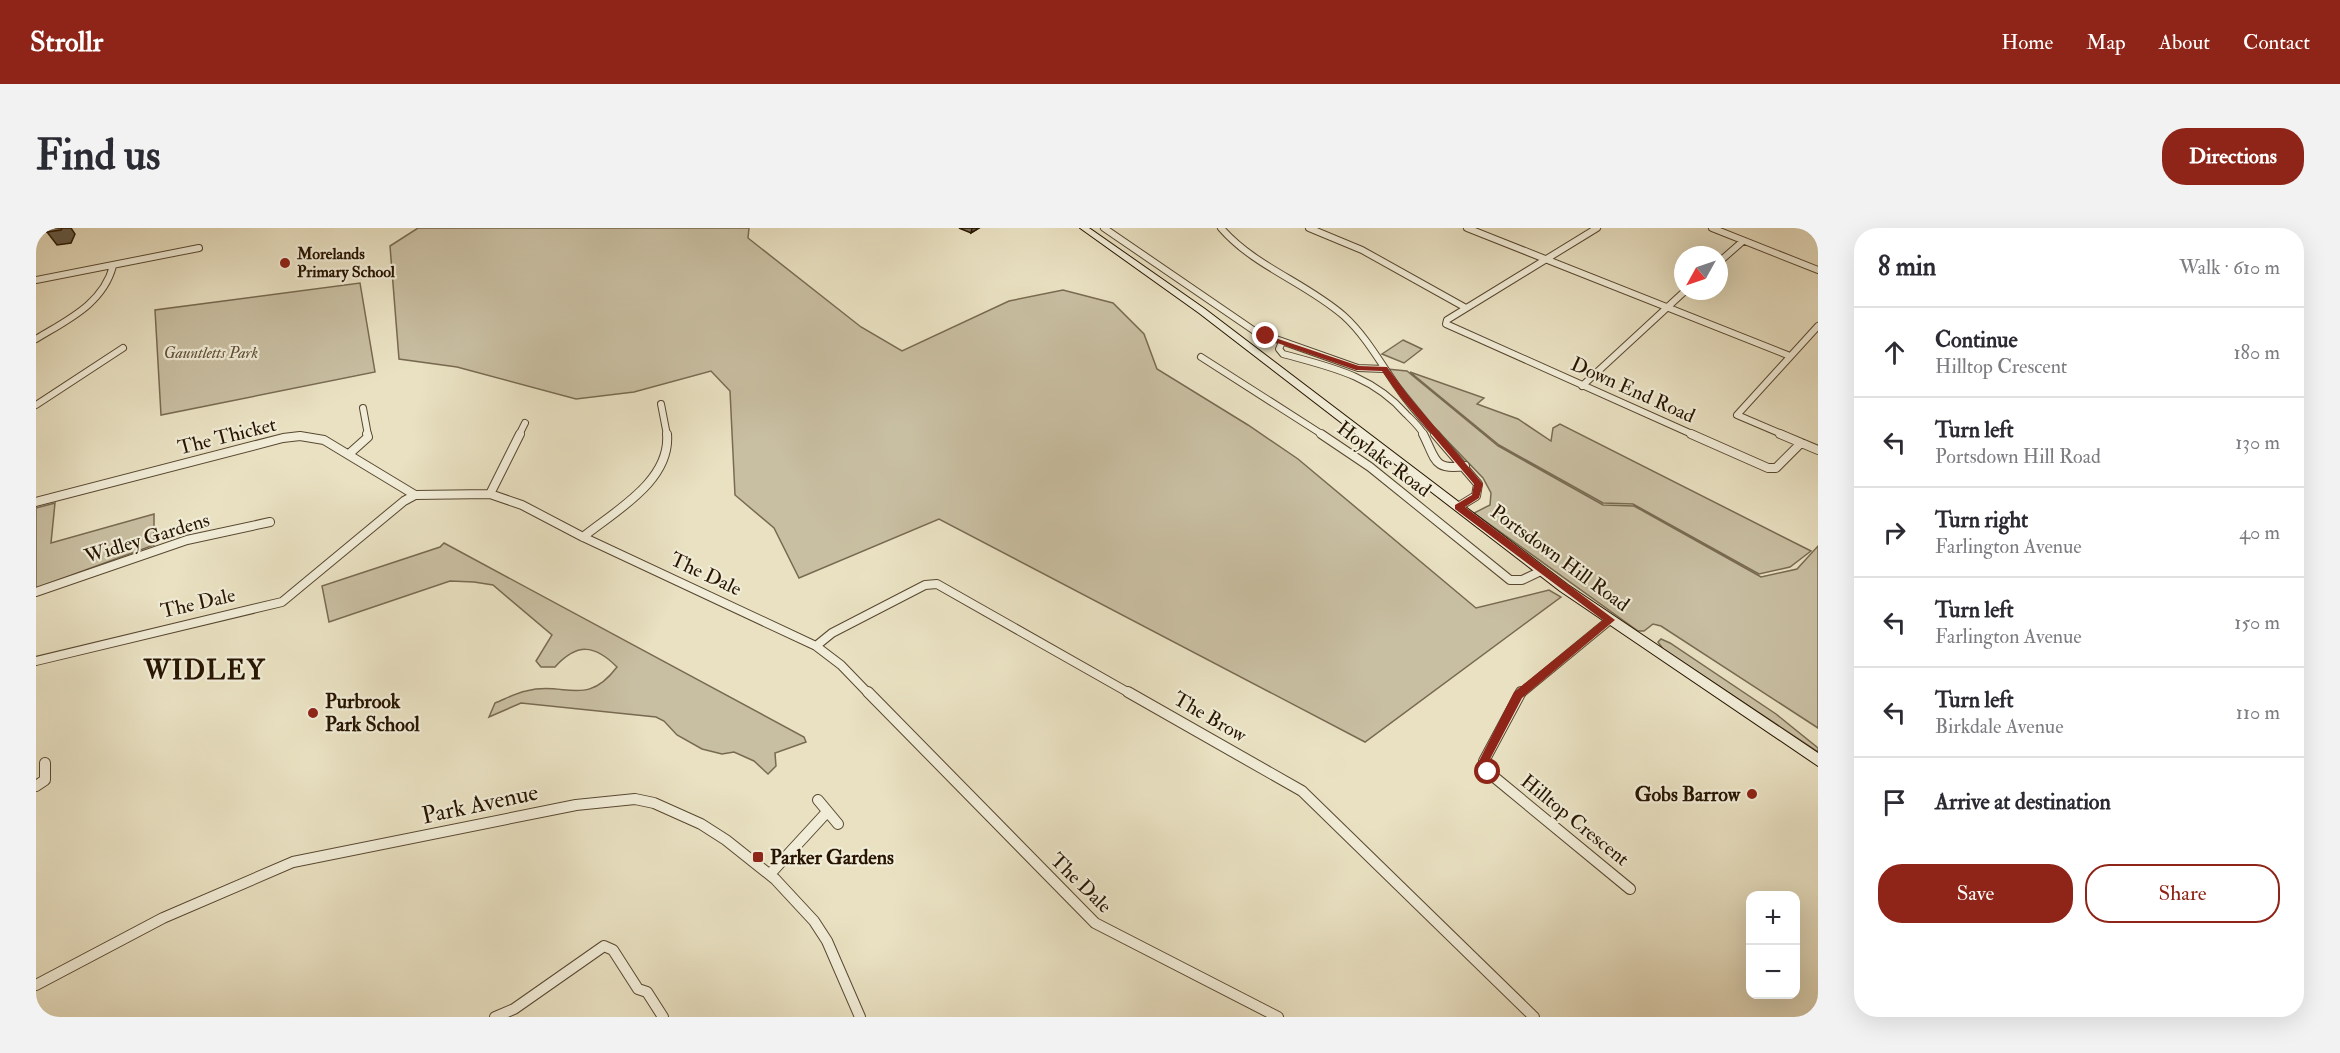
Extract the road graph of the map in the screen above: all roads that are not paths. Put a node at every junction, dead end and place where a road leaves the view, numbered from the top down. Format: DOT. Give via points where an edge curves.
graph roads {
  1 [pos="40,228"];
  2 [pos="1084,228"];
  3 [pos="1104,228"];
  4 [pos="1221,228"];
  5 [pos="1309,228"];
  6 [pos="1467,228"];
  7 [pos="1597,228"];
  8 [pos="1712,228"];
  9 [pos="36,234"];
  10 [pos="1743,240"];
  11 [pos="199,248"];
  12 [pos="1728,254"];
  13 [pos="1548,258"];
  14 [pos="113,266"];
  15 [pos="1818,270"];
  16 [pos="36,280"];
  17 [pos="1676,300"];
  18 [pos="1668,307"];
  19 [pos="1466,308"];
  20 [pos="1818,326"];
  21 [pos="36,330"];
  22 [pos="47,332"];
  23 [pos="36,339"];
  24 [pos="1282,342"];
  25 [pos="123,348"];
  26 [pos="1790,356"];
  27 [pos="1201,357"];
  28 [pos="1384,369"];
  29 [pos="1582,386"];
  30 [pos="661,404"];
  31 [pos="36,405"];
  32 [pos="363,408"];
  33 [pos="525,423"];
  34 [pos="1801,443"];
  35 [pos="1818,450"];
  36 [pos="349,454"];
  37 [pos="1465,466"];
  38 [pos="490,494"];
  39 [pos="415,495"];
  40 [pos="36,502"];
  41 [pos="1458,507"];
  42 [pos="270,522"];
  43 [pos="583,537"];
  44 [pos="1541,571"];
  45 [pos="36,592"];
  46 [pos="1610,620"];
  47 [pos="816,646"];
  48 [pos="36,661"];
  49 [pos="1818,760"];
  50 [pos="45,763"];
  51 [pos="36,786"];
  52 [pos="818,800"];
  53 [pos="827,812"];
  54 [pos="838,824"];
  55 [pos="770,874"];
  56 [pos="1630,889"];
  57 [pos="36,985"];
  58 [pos="516,1013"];
  59 [pos="495,1017"];
  60 [pos="663,1017"];
  61 [pos="860,1017"];
  62 [pos="1278,1017"];
  63 [pos="1534,1017"];
  1 -- 9 [label="street"];
  2 -- 41 [label="main road, Portsdown Hill Road" via="1202,311"];
  3 -- 24 [label="street" via="1246,327"];
  4 -- 28 [label="street" via="1251,256 1344,316"];
  5 -- 19 [label="street" via="1362,250"];
  6 -- 13 [label="street"];
  7 -- 13 [label="street"];
  8 -- 10 [label="street"];
  10 -- 12 [label="street"];
  10 -- 15 [label="street"];
  11 -- 14 [label="street"];
  13 -- 18 [label="street"];
  13 -- 19 [label="street"];
  14 -- 16 [label="street"];
  14 -- 22 [label="street" via="109,282 99,295"];
  17 -- 18 [label="street"];
  18 -- 26 [label="street"];
  18 -- 29 [label="street"];
  19 -- 29 [label="street, Down End Road" via="1446,324"];
  20 -- 26 [label="street"];
  21 -- 22 [label="street"];
  22 -- 23 [label="street"];
  24 -- 28 [label="street" via="1358,368"];
  24 -- 37 [label="street" via="1279,352 1343,371 1379,388 1422,430 1438,464 1447,469"];
  25 -- 31 [label="street"];
  26 -- 34 [label="street" via="1737,415"];
  27 -- 44 [label="street, Hoylake Road" via="1370,467 1510,580 1522,580"];
  28 -- 37 [label="street"];
  29 -- 34 [label="street, Down End Road" via="1768,468 1776,468"];
  30 -- 43 [label="street" via="668,447 661,466 649,482"];
  32 -- 36 [label="street" via="368,437"];
  33 -- 38 [label="street"];
  34 -- 35 [label="street"];
  36 -- 39 [label="street, The Thicket"];
  36 -- 40 [label="street, The Thicket" via="324,440 283,438"];
  37 -- 41 [label="street" via="1479,491 1471,501"];
  38 -- 39 [label="street, The Dale"];
  38 -- 43 [label="street, The Dale" via="522,505"];
  39 -- 48 [label="street, The Dale" via="282,602"];
  41 -- 44 [label="main road, Portsdown Hill Road"];
  42 -- 45 [label="street, Widley Gardens" via="187,540"];
  43 -- 47 [label="street, The Dale"];
  44 -- 46 [label="main road, Portsdown Hill Road"];
  46 -- 49 [label="main road, Portsdown Hill Road"];
  46 -- 56 [label="street, Hilltop Crescent" via="1518,695 1484,761 1488,772"];
  47 -- 62 [label="street, The Dale" via="841,665 1095,923"];
  47 -- 63 [label="street, The Brow" via="832,633 926,585 943,587 1302,791"];
  50 -- 51 [label="street" via="45,780"];
  52 -- 53 [label="street"];
  53 -- 54 [label="street"];
  53 -- 55 [label="street"];
  55 -- 57 [label="street, Park Avenue" via="713,830 667,807 632,800 595,802 292,862 163,918"];
  55 -- 61 [label="street, Park Avenue" via="827,940"];
  58 -- 59 [label="street"];
  58 -- 60 [label="street" via="604,946 613,950 638,989 646,992"];
}
